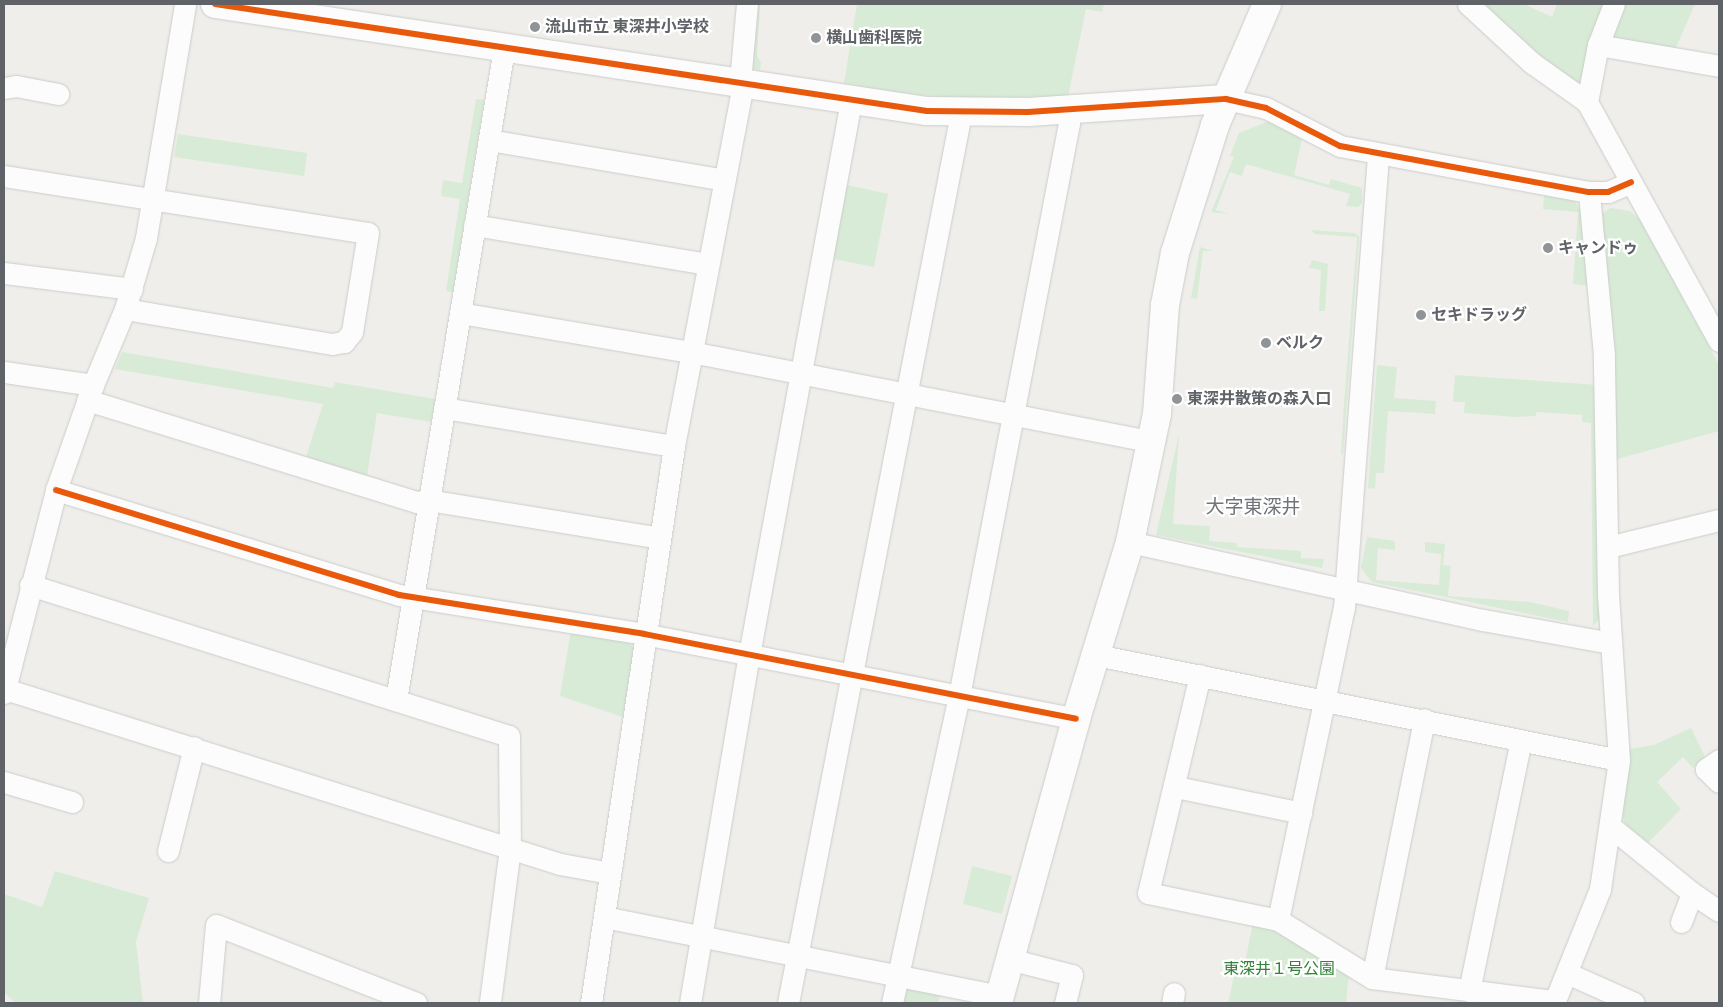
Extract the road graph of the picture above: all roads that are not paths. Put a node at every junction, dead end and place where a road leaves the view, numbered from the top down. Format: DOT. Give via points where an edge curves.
graph roads {
  1 [pos="185,4"];
  2 [pos="215,4"];
  3 [pos="747,4"];
  4 [pos="1267,4"];
  5 [pos="1468,4"];
  6 [pos="1614,4"];
  7 [pos="1598,45"];
  8 [pos="504,48"];
  9 [pos="1719,66"];
  10 [pos="743,84"];
  11 [pos="4,88"];
  12 [pos="58,94"];
  13 [pos="1226,99"];
  14 [pos="851,101"];
  15 [pos="1587,102"];
  16 [pos="1068,110"];
  17 [pos="961,113"];
  18 [pos="489,140"];
  19 [pos="1378,154"];
  20 [pos="4,176"];
  21 [pos="725,180"];
  22 [pos="1631,182"];
  23 [pos="1589,192"];
  24 [pos="154,198"];
  25 [pos="474,225"];
  26 [pos="707,264"];
  27 [pos="4,273"];
  28 [pos="128,299"];
  29 [pos="460,313"];
  30 [pos="1719,341"];
  31 [pos="691,352"];
  32 [pos="4,372"];
  33 [pos="801,373"];
  34 [pos="90,392"];
  35 [pos="906,394"];
  36 [pos="444,408"];
  37 [pos="1013,415"];
  38 [pos="1153,442"];
  39 [pos="674,446"];
  40 [pos="56,490"];
  41 [pos="428,500"];
  42 [pos="1719,520"];
  43 [pos="660,538"];
  44 [pos="1130,542"];
  45 [pos="1608,547"];
  46 [pos="30,585"];
  47 [pos="1346,587"];
  48 [pos="412,595"];
  49 [pos="644,634"];
  50 [pos="1611,643"];
  51 [pos="749,655"];
  52 [pos="1096,655"];
  53 [pos="1200,675"];
  54 [pos="851,676"];
  55 [pos="4,691"];
  56 [pos="959,696"];
  57 [pos="396,700"];
  58 [pos="1324,700"];
  59 [pos="1076,719"];
  60 [pos="1424,720"];
  61 [pos="1521,740"];
  62 [pos="194,748"];
  63 [pos="1619,760"];
  64 [pos="1719,760"];
  65 [pos="4,782"];
  66 [pos="1719,782"];
  67 [pos="1176,787"];
  68 [pos="72,802"];
  69 [pos="1301,813"];
  70 [pos="1611,827"];
  71 [pos="510,848"];
  72 [pos="168,851"];
  73 [pos="610,873"];
  74 [pos="1692,894"];
  75 [pos="1719,911"];
  76 [pos="604,918"];
  77 [pos="1278,920"];
  78 [pos="1681,922"];
  79 [pos="701,937"];
  80 [pos="797,956"];
  81 [pos="1009,959"];
  82 [pos="1567,972"];
  83 [pos="898,976"];
  84 [pos="1372,978"];
  85 [pos="1469,991"];
  86 [pos="999,1000"];
  87 [pos="1554,1002"];
  88 [pos="209,1003"];
  89 [pos="416,1003"];
  90 [pos="490,1003"];
  91 [pos="591,1003"];
  92 [pos="690,1003"];
  93 [pos="788,1003"];
  94 [pos="892,1003"];
  95 [pos="1065,1003"];
  96 [pos="1634,1003"];
  1 -- 24 [label="street"];
  2 -- 8 [label="street"];
  3 -- 10 [label="street" via="741,71"];
  4 -- 13 [label="street"];
  5 -- 15 [label="street" via="1532,63"];
  6 -- 7 [label="street"];
  7 -- 9 [label="street"];
  7 -- 15 [label="street"];
  8 -- 10 [label="street"];
  8 -- 18 [label="street"];
  10 -- 14 [label="street"];
  10 -- 21 [label="street"];
  11 -- 12 [label="street" via="16,86"];
  13 -- 16 [label="street"];
  13 -- 19 [label="street" via="1266,108 1340,146"];
  13 -- 38 [label="street" via="1209,142 1170,274"];
  14 -- 17 [label="street"];
  14 -- 33 [label="street"];
  15 -- 22 [label="street"];
  16 -- 17 [label="street"];
  16 -- 37 [label="street" via="1069,123"];
  17 -- 35 [label="street"];
  18 -- 21 [label="street"];
  18 -- 25 [label="street"];
  19 -- 23 [label="street"];
  19 -- 47 [label="street"];
  20 -- 24 [label="street"];
  21 -- 26 [label="street"];
  22 -- 23 [label="street" via="1608,192"];
  22 -- 30 [label="street"];
  23 -- 45 [label="street" via="1604,355"];
  24 -- 28 [label="street"];
  24 -- 28 [label="street" via="368,233 352,332 344,342 332,344"];
  25 -- 26 [label="street"];
  25 -- 29 [label="street"];
  26 -- 31 [label="street"];
  27 -- 28 [label="street"];
  28 -- 34 [label="street"];
  29 -- 31 [label="street"];
  29 -- 36 [label="street"];
  31 -- 33 [label="street"];
  31 -- 39 [label="street"];
  32 -- 34 [label="street"];
  33 -- 35 [label="street"];
  33 -- 51 [label="street"];
  34 -- 40 [label="street"];
  34 -- 41 [label="street" via="417,502"];
  35 -- 37 [label="street"];
  35 -- 54 [label="street"];
  36 -- 39 [label="street"];
  36 -- 41 [label="street"];
  37 -- 38 [label="street"];
  37 -- 56 [label="street"];
  38 -- 44 [label="street"];
  39 -- 43 [label="street"];
  40 -- 46 [label="street"];
  40 -- 48 [label="street" via="399,595"];
  41 -- 43 [label="street"];
  41 -- 48 [label="street"];
  42 -- 45 [label="street"];
  43 -- 49 [label="street"];
  44 -- 47 [label="street"];
  44 -- 52 [label="street"];
  45 -- 50 [label="street"];
  46 -- 55 [label="street"];
  46 -- 57 [label="street"];
  47 -- 50 [label="street" via="1483,620"];
  47 -- 58 [label="street"];
  48 -- 49 [label="street"];
  48 -- 57 [label="street"];
  49 -- 51 [label="street"];
  49 -- 73 [label="street"];
  50 -- 63 [label="street"];
  51 -- 54 [label="street"];
  51 -- 79 [label="street"];
  52 -- 53 [label="street"];
  52 -- 59 [label="street"];
  53 -- 58 [label="street"];
  53 -- 67 [label="street"];
  54 -- 56 [label="street"];
  54 -- 80 [label="street"];
  55 -- 62 [label="street"];
  56 -- 59 [label="street"];
  56 -- 83 [label="street"];
  57 -- 71 [label="street" via="509,736"];
  58 -- 60 [label="street"];
  58 -- 69 [label="street"];
  59 -- 81 [label="street"];
  60 -- 61 [label="street"];
  60 -- 84 [label="street"];
  61 -- 63 [label="street"];
  61 -- 85 [label="street"];
  62 -- 71 [label="street"];
  62 -- 72 [label="street"];
  63 -- 70 [label="street"];
  64 -- 66 [label="street" via="1706,769"];
  65 -- 68 [label="street"];
  67 -- 69 [label="street"];
  67 -- 77 [label="street" via="1148,893"];
  69 -- 77 [label="street"];
  70 -- 74 [label="street"];
  70 -- 82 [label="street" via="1600,889"];
  71 -- 73 [label="street" via="560,864"];
  71 -- 90 [label="street"];
  73 -- 76 [label="street"];
  74 -- 75 [label="street"];
  74 -- 78 [label="street"];
  76 -- 79 [label="street"];
  76 -- 91 [label="street"];
  77 -- 84 [label="street"];
  79 -- 80 [label="street"];
  79 -- 92 [label="street"];
  80 -- 83 [label="street"];
  80 -- 93 [label="street"];
  81 -- 86 [label="street"];
  81 -- 95 [label="street" via="1072,975"];
  82 -- 87 [label="street"];
  82 -- 96 [label="street"];
  83 -- 86 [label="street"];
  83 -- 94 [label="street"];
  84 -- 85 [label="street"];
  85 -- 87 [label="street"];
  88 -- 89 [label="street" via="216,925"];
}
